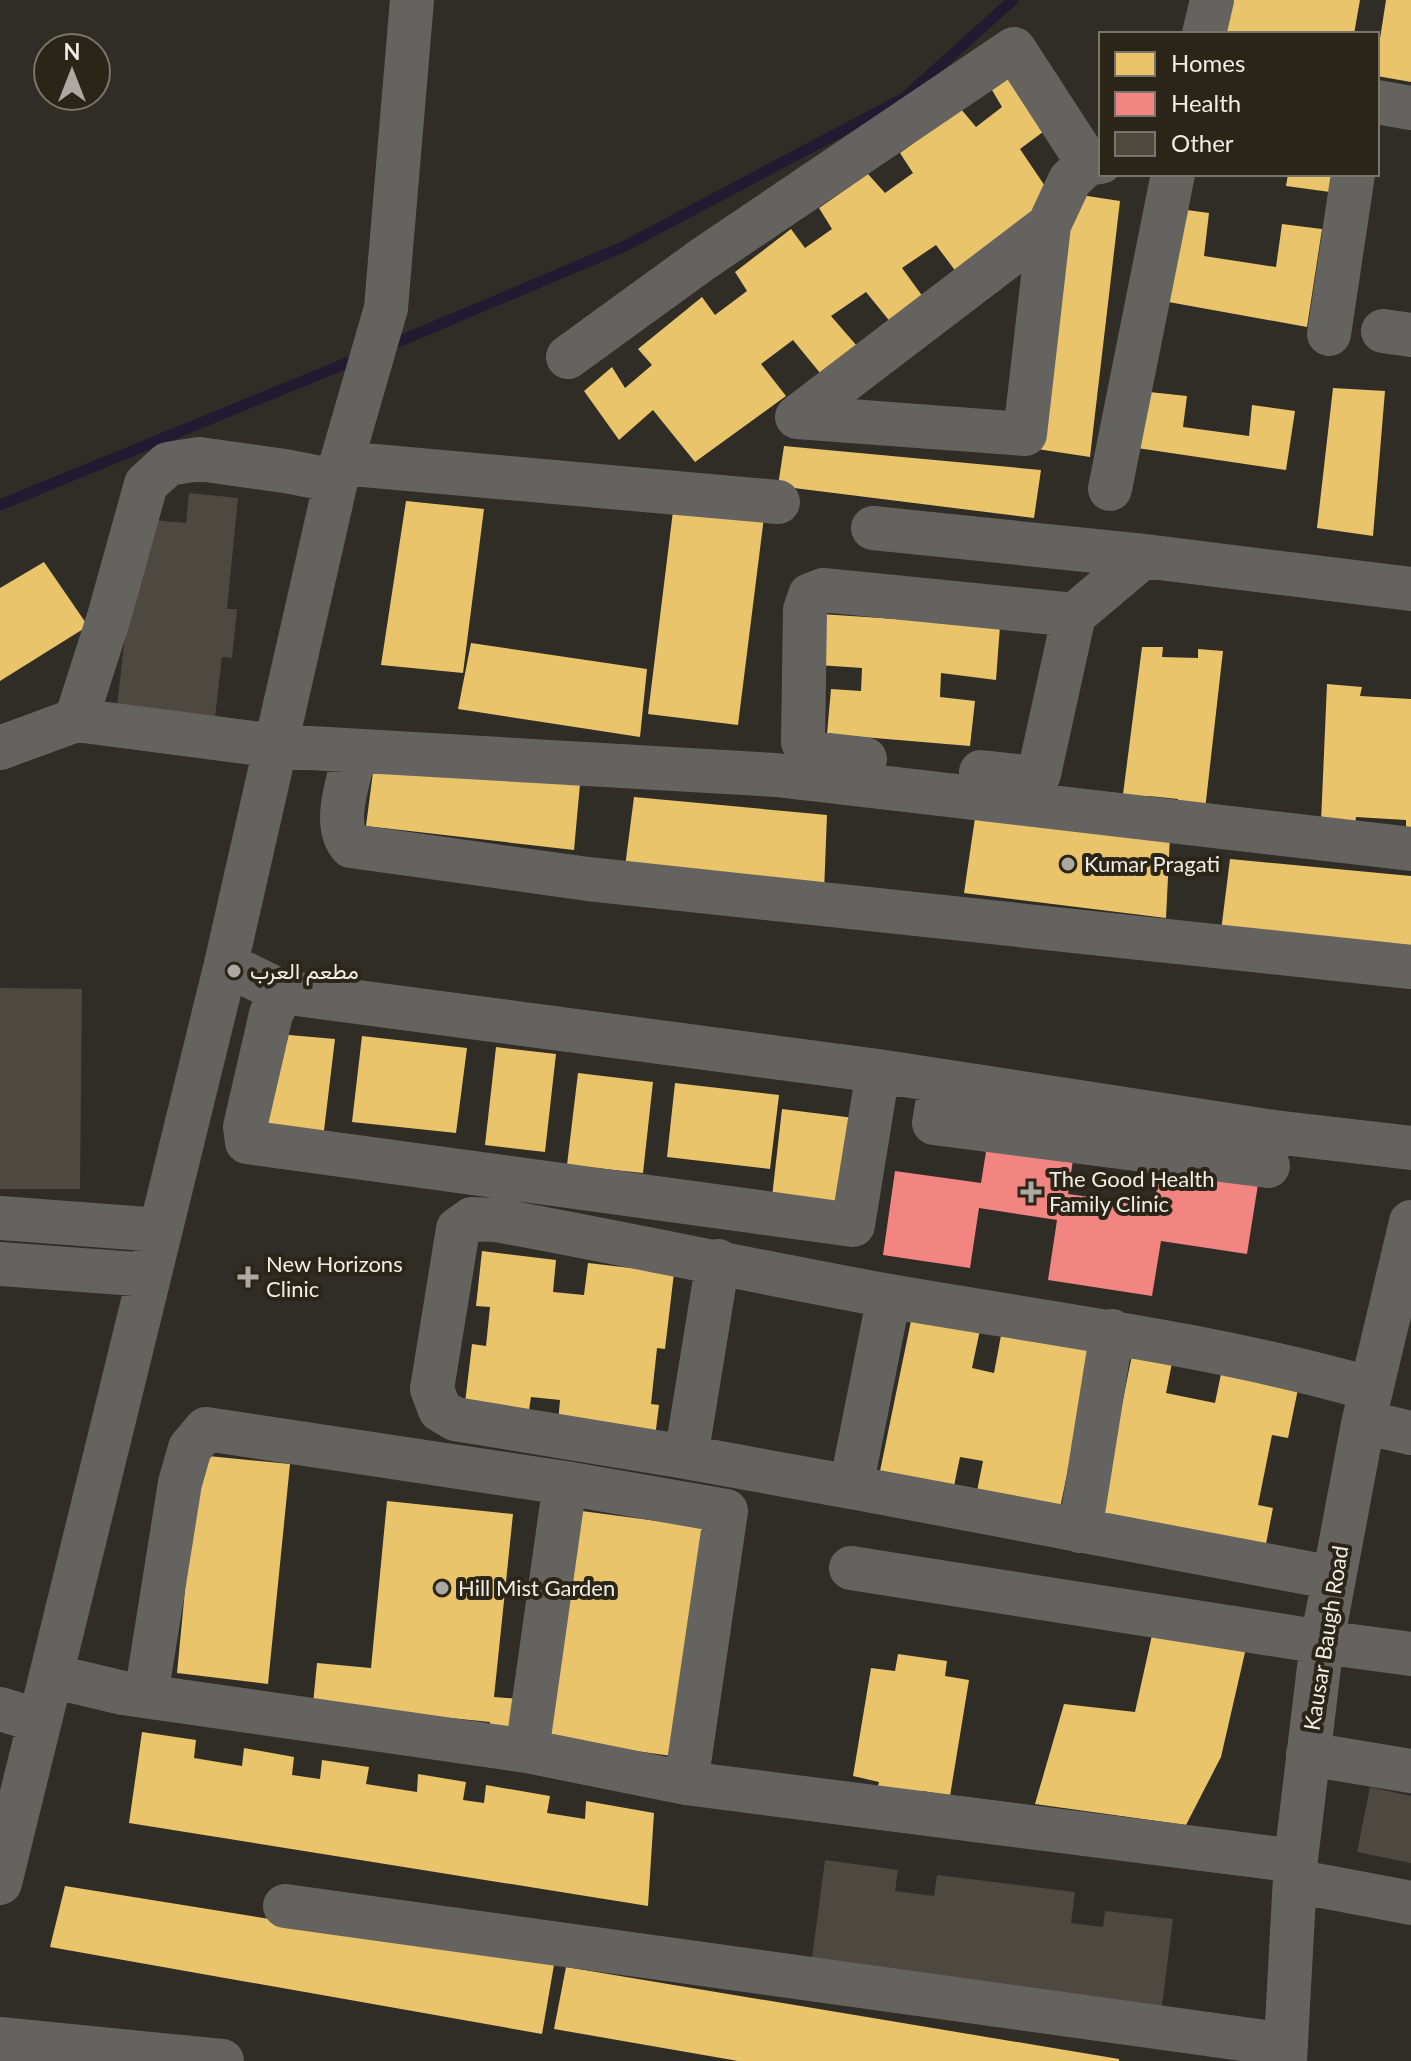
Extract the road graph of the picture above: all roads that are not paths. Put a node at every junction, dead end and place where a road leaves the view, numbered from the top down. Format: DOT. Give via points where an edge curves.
graph roads {
  1 [pos="412,0"];
  2 [pos="1212,0"];
  3 [pos="1204,32"];
  4 [pos="1379,102"];
  5 [pos="1411,108"];
  6 [pos="1095,162"];
  7 [pos="1173,176"];
  8 [pos="1353,176"];
  9 [pos="1049,225"];
  10 [pos="1329,334"];
  11 [pos="568,357"];
  12 [pos="338,472"];
  13 [pos="1110,489"];
  14 [pos="778,502"];
  15 [pos="873,528"];
  16 [pos="1144,556"];
  17 [pos="1411,589"];
  18 [pos="1074,615"];
  19 [pos="76,720"];
  20 [pos="276,746"];
  21 [pos="0,748"];
  22 [pos="355,751"];
  23 [pos="1411,849"];
  24 [pos="226,964"];
  25 [pos="1411,967"];
  26 [pos="282,992"];
  27 [pos="878,1071"];
  28 [pos="1124,1129"];
  29 [pos="1411,1148"];
  30 [pos="1268,1166"];
  31 [pos="0,1218"];
  32 [pos="1411,1222"];
  33 [pos="160,1230"];
  34 [pos="718,1261"];
  35 [pos="0,1264"];
  36 [pos="149,1275"];
  37 [pos="889,1296"];
  38 [pos="1112,1331"];
  39 [pos="1368,1406"];
  40 [pos="1411,1433"];
  41 [pos="686,1457"];
  42 [pos="565,1483"];
  43 [pos="851,1487"];
  44 [pos="1080,1531"];
  45 [pos="851,1568"];
  46 [pos="1334,1578"];
  47 [pos="1322,1642"];
  48 [pos="1411,1654"];
  49 [pos="52,1676"];
  50 [pos="146,1696"];
  51 [pos="20,1715"];
  52 [pos="527,1751"];
  53 [pos="1308,1754"];
  54 [pos="14,1766"];
  55 [pos="1411,1771"];
  56 [pos="686,1783"];
  57 [pos="1295,1871"];
  58 [pos="0,1883"];
  59 [pos="1411,1903"];
  60 [pos="285,1906"];
  61 [pos="0,2039"];
  62 [pos="1286,2053"];
  63 [pos="222,2061"];
  1 -- 12 [label="street" via="386,308"];
  2 -- 3 [label="street"];
  4 -- 5 [label="street"];
  6 -- 9 [label="street" via="1070,180"];
  6 -- 11 [label="street" via="1014,49"];
  7 -- 13 [label="street"];
  8 -- 10 [label="street"];
  9 -- 9 [label="street" via="822,398 797,417 1025,434"];
  12 -- 14 [label="street"];
  12 -- 19 [label="street" via="199,459 168,464 146,484"];
  12 -- 20 [label="street"];
  15 -- 16 [label="street"];
  16 -- 17 [label="street"];
  16 -- 18 [label="street"];
  18 -- 18 [label="street" via="1039,774 1026,777 813,753 803,742 805,610 810,595 823,590"];
  19 -- 20 [label="street"];
  19 -- 21 [label="street"];
  20 -- 22 [label="street"];
  20 -- 24 [label="street"];
  22 -- 23 [label="street" via="776,775"];
  22 -- 25 [label="street" via="342,820 351,846 588,879"];
  24 -- 26 [label="street"];
  24 -- 33 [label="street"];
  26 -- 27 [label="street"];
  26 -- 27 [label="street" via="271,1014 245,1127 247,1142 837,1223 853,1225"];
  27 -- 28 [label="street" via="941,1081"];
  28 -- 29 [label="street" via="1274,1132"];
  28 -- 30 [label="street"];
  31 -- 33 [label="street"];
  32 -- 39 [label="street, Kausar Baugh Road"];
  33 -- 36 [label="street"];
  34 -- 37 [label="street"];
  34 -- 41 [label="street"];
  34 -- 41 [label="street" via="496,1220 472,1219 458,1229 432,1389 440,1410 455,1419"];
  35 -- 36 [label="street"];
  36 -- 49 [label="street"];
  37 -- 38 [label="street"];
  37 -- 43 [label="street"];
  38 -- 39 [label="street" via="1331,1377"];
  38 -- 44 [label="street"];
  39 -- 40 [label="street"];
  39 -- 46 [label="street, Kausar Baugh Road"];
  41 -- 43 [label="street"];
  42 -- 50 [label="street" via="206,1429 190,1448 180,1483"];
  42 -- 52 [label="street"];
  42 -- 56 [label="street" via="726,1511"];
  43 -- 44 [label="street"];
  44 -- 46 [label="street"];
  45 -- 47 [label="street"];
  46 -- 47 [label="street, Kausar Baugh Road"];
  47 -- 48 [label="street"];
  47 -- 53 [label="street, Kausar Baugh Road"];
  49 -- 50 [label="street"];
  49 -- 51 [label="street"];
  50 -- 52 [label="street"];
  51 -- 54 [label="street"];
  52 -- 56 [label="street"];
  53 -- 55 [label="street"];
  53 -- 57 [label="street, Kausar Baugh Road"];
  54 -- 58 [label="street"];
  56 -- 57 [label="street"];
  57 -- 59 [label="street"];
  57 -- 62 [label="street, Kausar Baugh Road"];
  60 -- 62 [label="street"];
  61 -- 63 [label="street"];
}
